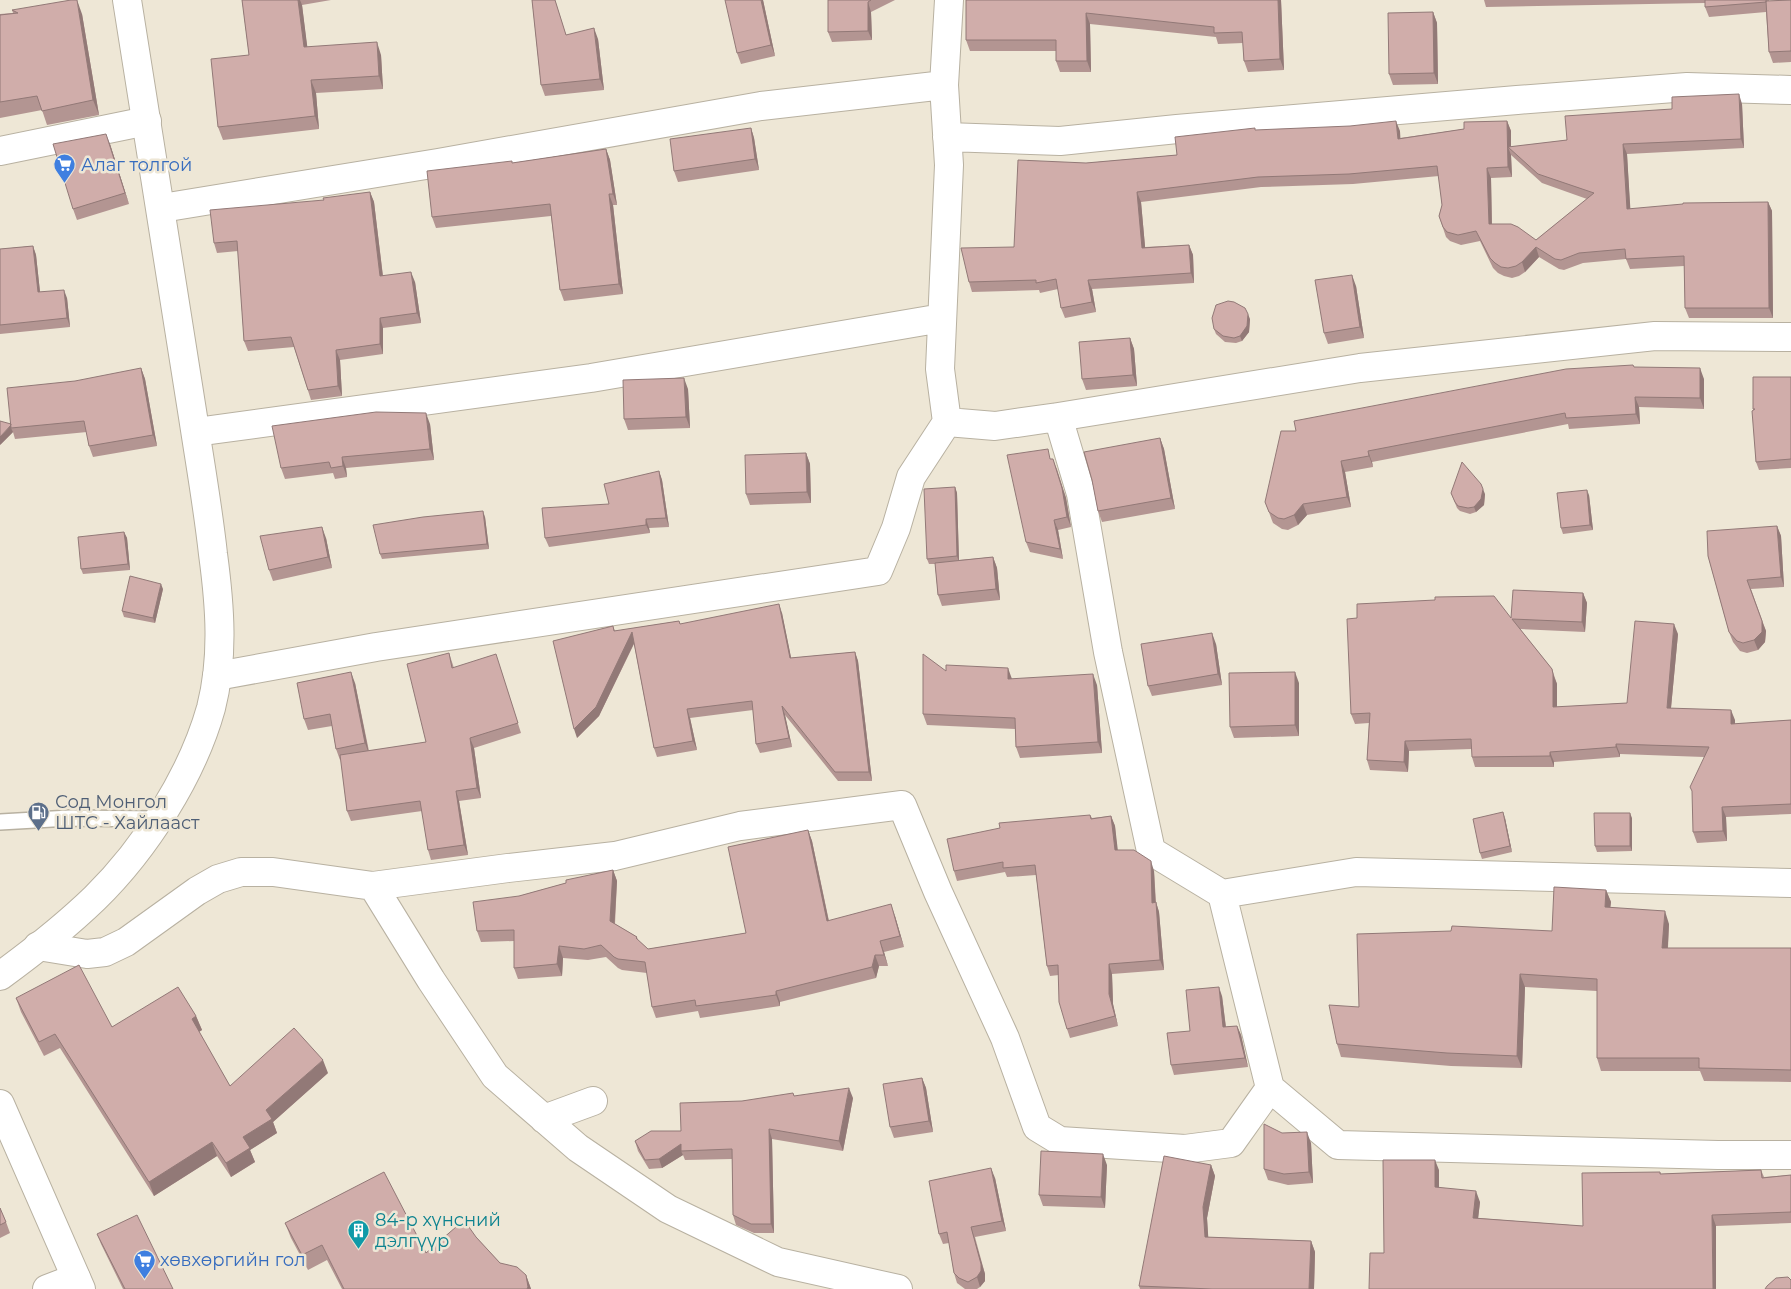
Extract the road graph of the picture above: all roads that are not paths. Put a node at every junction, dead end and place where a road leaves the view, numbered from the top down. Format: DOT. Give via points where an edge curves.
graph roads {
  1 [pos="127,0"];
  2 [pos="949,0"];
  3 [pos="944,85"];
  4 [pos="1791,90"];
  5 [pos="147,121"];
  6 [pos="947,137"];
  7 [pos="0,151"];
  8 [pos="162,208"];
  9 [pos="942,318"];
  10 [pos="1791,337"];
  11 [pos="1058,417"];
  12 [pos="947,422"];
  13 [pos="196,432"];
  14 [pos="217,676"];
  15 [pos="158,819"];
  16 [pos="0,822"];
  17 [pos="1791,883"];
  18 [pos="373,886"];
  19 [pos="1222,894"];
  20 [pos="38,946"];
  21 [pos="0,976"];
  22 [pos="1270,1088"];
  23 [pos="593,1101"];
  24 [pos="0,1104"];
  25 [pos="544,1119"];
  26 [pos="1791,1155"];
  27 [pos="79,1284"];
  28 [pos="47,1289"];
  29 [pos="898,1289"];
  1 -- 5 [label="street"];
  2 -- 3 [label="street"];
  3 -- 6 [label="street"];
  3 -- 8 [label="street" via="761,106"];
  4 -- 6 [label="street" via="1687,87 1060,141"];
  5 -- 7 [label="street"];
  5 -- 8 [label="street"];
  6 -- 9 [label="street" via="949,165"];
  8 -- 13 [label="street"];
  9 -- 12 [label="street" via="940,369"];
  9 -- 13 [label="street" via="591,378"];
  10 -- 11 [label="street" via="1654,336 1379,365"];
  11 -- 12 [label="street" via="995,426"];
  11 -- 19 [label="street" via="1082,494 1108,652 1152,851"];
  12 -- 14 [label="street" via="911,477 896,528 878,571 376,646"];
  13 -- 14 [label="street" via="220,605"];
  14 -- 15 [label="street" via="199,745"];
  15 -- 16 [label="lane" via="70,818"];
  15 -- 20 [label="street" via="118,874 95,899"];
  17 -- 19 [label="street" via="1356,872"];
  18 -- 20 [label="street" via="273,872 241,872 196,891 126,942 105,952 87,954"];
  18 -- 22 [label="street" via="615,856 740,826 902,805 1005,1038 1037,1127 1060,1141 1185,1149 1231,1143"];
  18 -- 25 [label="street" via="495,1076"];
  19 -- 22 [label="street"];
  20 -- 21 [label="street"];
  22 -- 26 [label="street" via="1338,1145"];
  23 -- 25 [label="street"];
  24 -- 27 [label="street"];
  25 -- 29 [label="street" via="578,1148 668,1209 778,1262"];
  27 -- 28 [label="street"];
}
